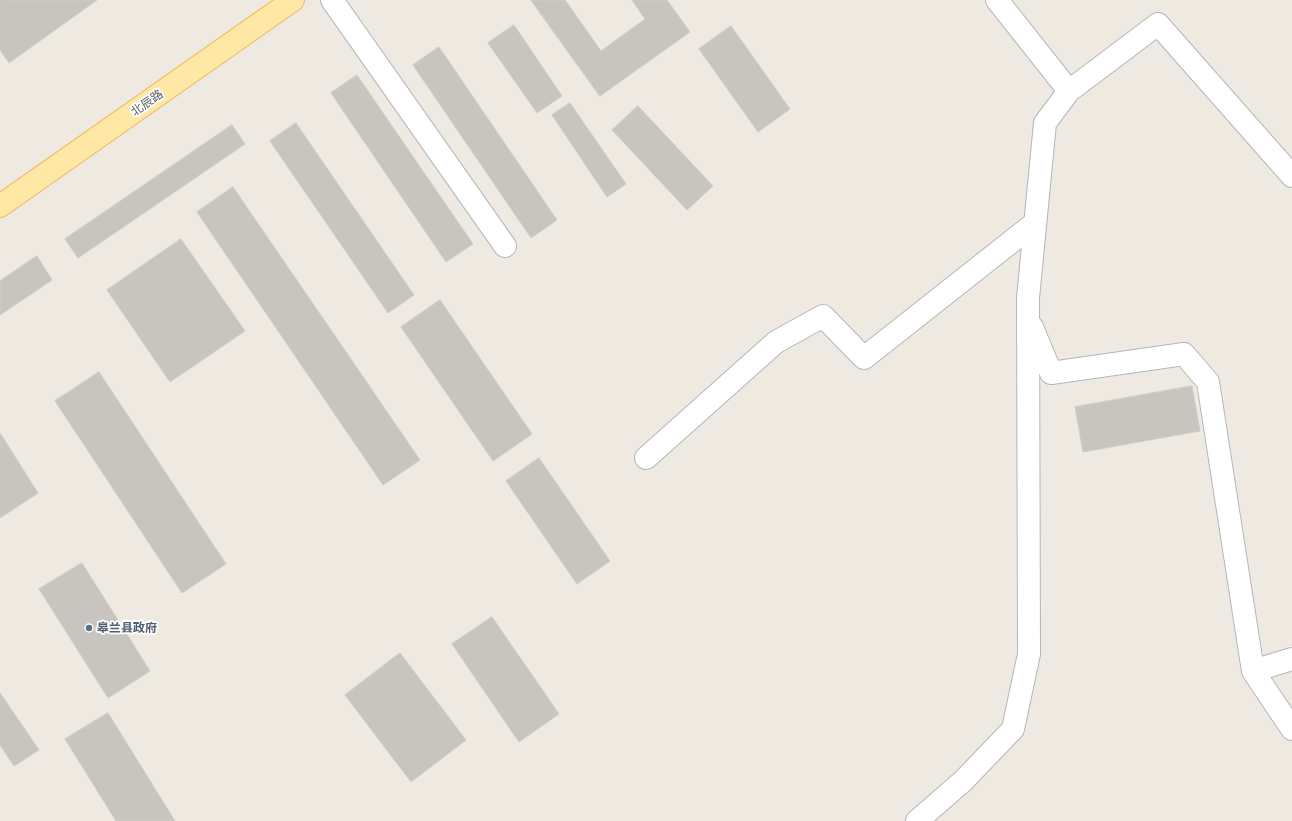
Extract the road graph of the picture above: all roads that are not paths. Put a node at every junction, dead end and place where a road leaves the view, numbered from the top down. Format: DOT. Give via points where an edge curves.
graph roads {
  1 [pos="293,0"];
  2 [pos="332,0"];
  3 [pos="997,0"];
  4 [pos="1068,91"];
  5 [pos="1292,176"];
  6 [pos="0,206"];
  7 [pos="1035,223"];
  8 [pos="505,246"];
  9 [pos="1028,317"];
  10 [pos="646,458"];
  11 [pos="1292,659"];
  12 [pos="1253,672"];
  13 [pos="1292,729"];
  14 [pos="917,821"];
  1 -- 6 [label="main road, 北辰路"];
  2 -- 8 [label="street"];
  3 -- 4 [label="street"];
  4 -- 5 [label="street" via="1158,24"];
  4 -- 7 [label="street" via="1045,123"];
  7 -- 9 [label="street"];
  7 -- 10 [label="street" via="864,358 823,316 776,342"];
  9 -- 12 [label="street" via="1051,373 1184,354 1208,382"];
  9 -- 14 [label="street" via="1029,654 1013,729 963,781"];
  11 -- 12 [label="street"];
  12 -- 13 [label="street"];
}
